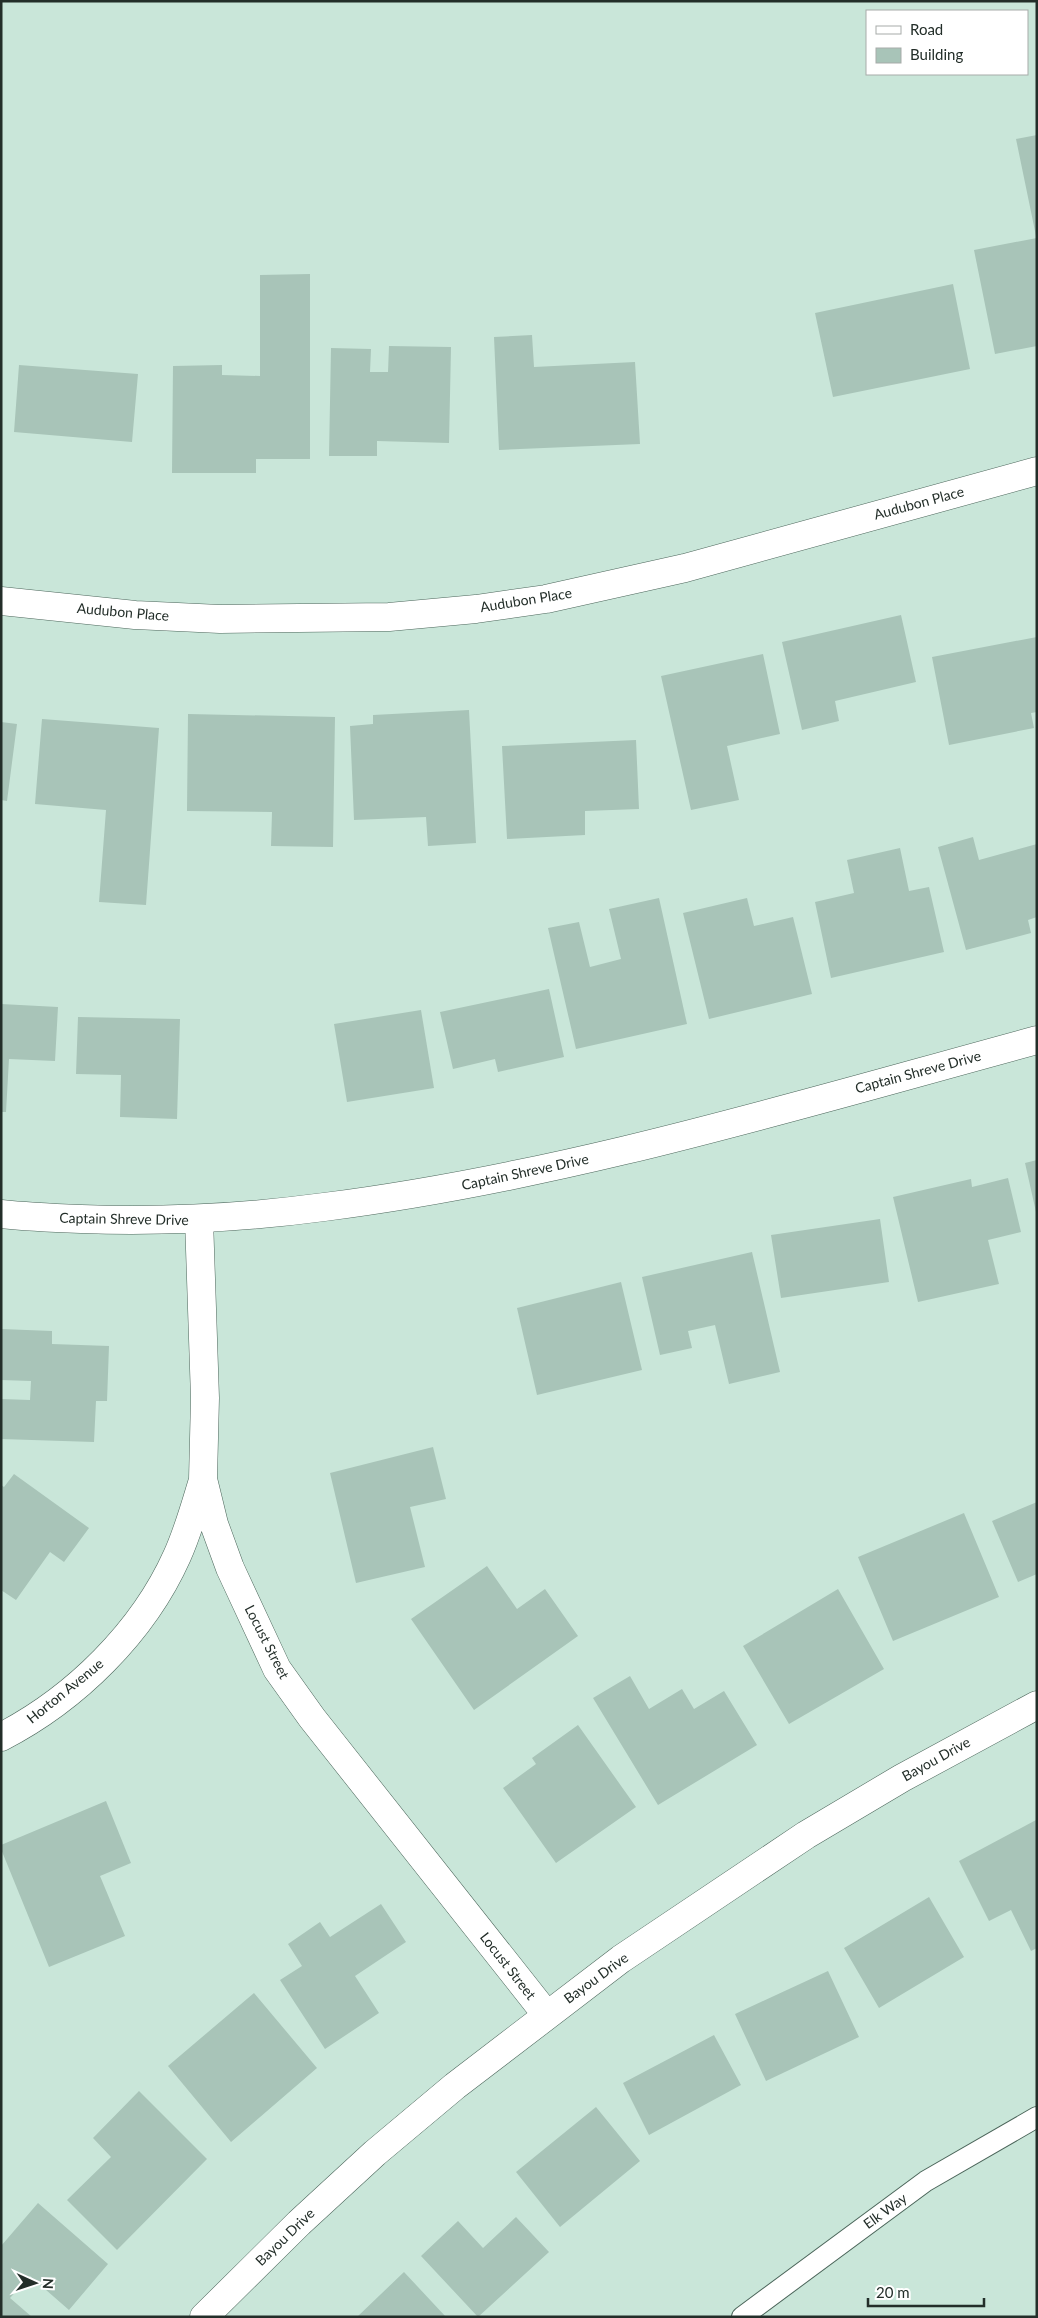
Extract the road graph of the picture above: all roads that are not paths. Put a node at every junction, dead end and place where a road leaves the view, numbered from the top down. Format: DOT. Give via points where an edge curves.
graph roads {
  1 [pos="1037,471"];
  2 [pos="1,601"];
  3 [pos="1037,1040"];
  4 [pos="1,1214"];
  5 [pos="199,1219"];
  6 [pos="203,1479"];
  7 [pos="1037,1705"];
  8 [pos="1,1737"];
  9 [pos="546,2014"];
  10 [pos="1037,2117"];
  11 [pos="204,2317"];
  12 [pos="742,2317"];
  1 -- 2 [label="street, Audubon Place" via="685,568 546,599 476,609 389,617 220,619 135,615"];
  3 -- 5 [label="street, Captain Shreve Drive" via="668,1140 482,1183 248,1217"];
  4 -- 5 [label="street, Captain Shreve Drive" via="108,1220"];
  5 -- 6 [label="street, Locust Street" via="205,1398"];
  6 -- 8 [label="street, Horton Avenue" via="176,1557 138,1620 110,1655 79,1683 48,1708"];
  6 -- 9 [label="street, Locust Street" via="214,1524 230,1568 277,1669 312,1718"];
  7 -- 9 [label="street, Bayou Drive" via="902,1778 806,1835 621,1959"];
  9 -- 11 [label="street, Bayou Drive" via="375,2153"];
  10 -- 12 [label="lane, Elk Way" via="926,2181"];
}
